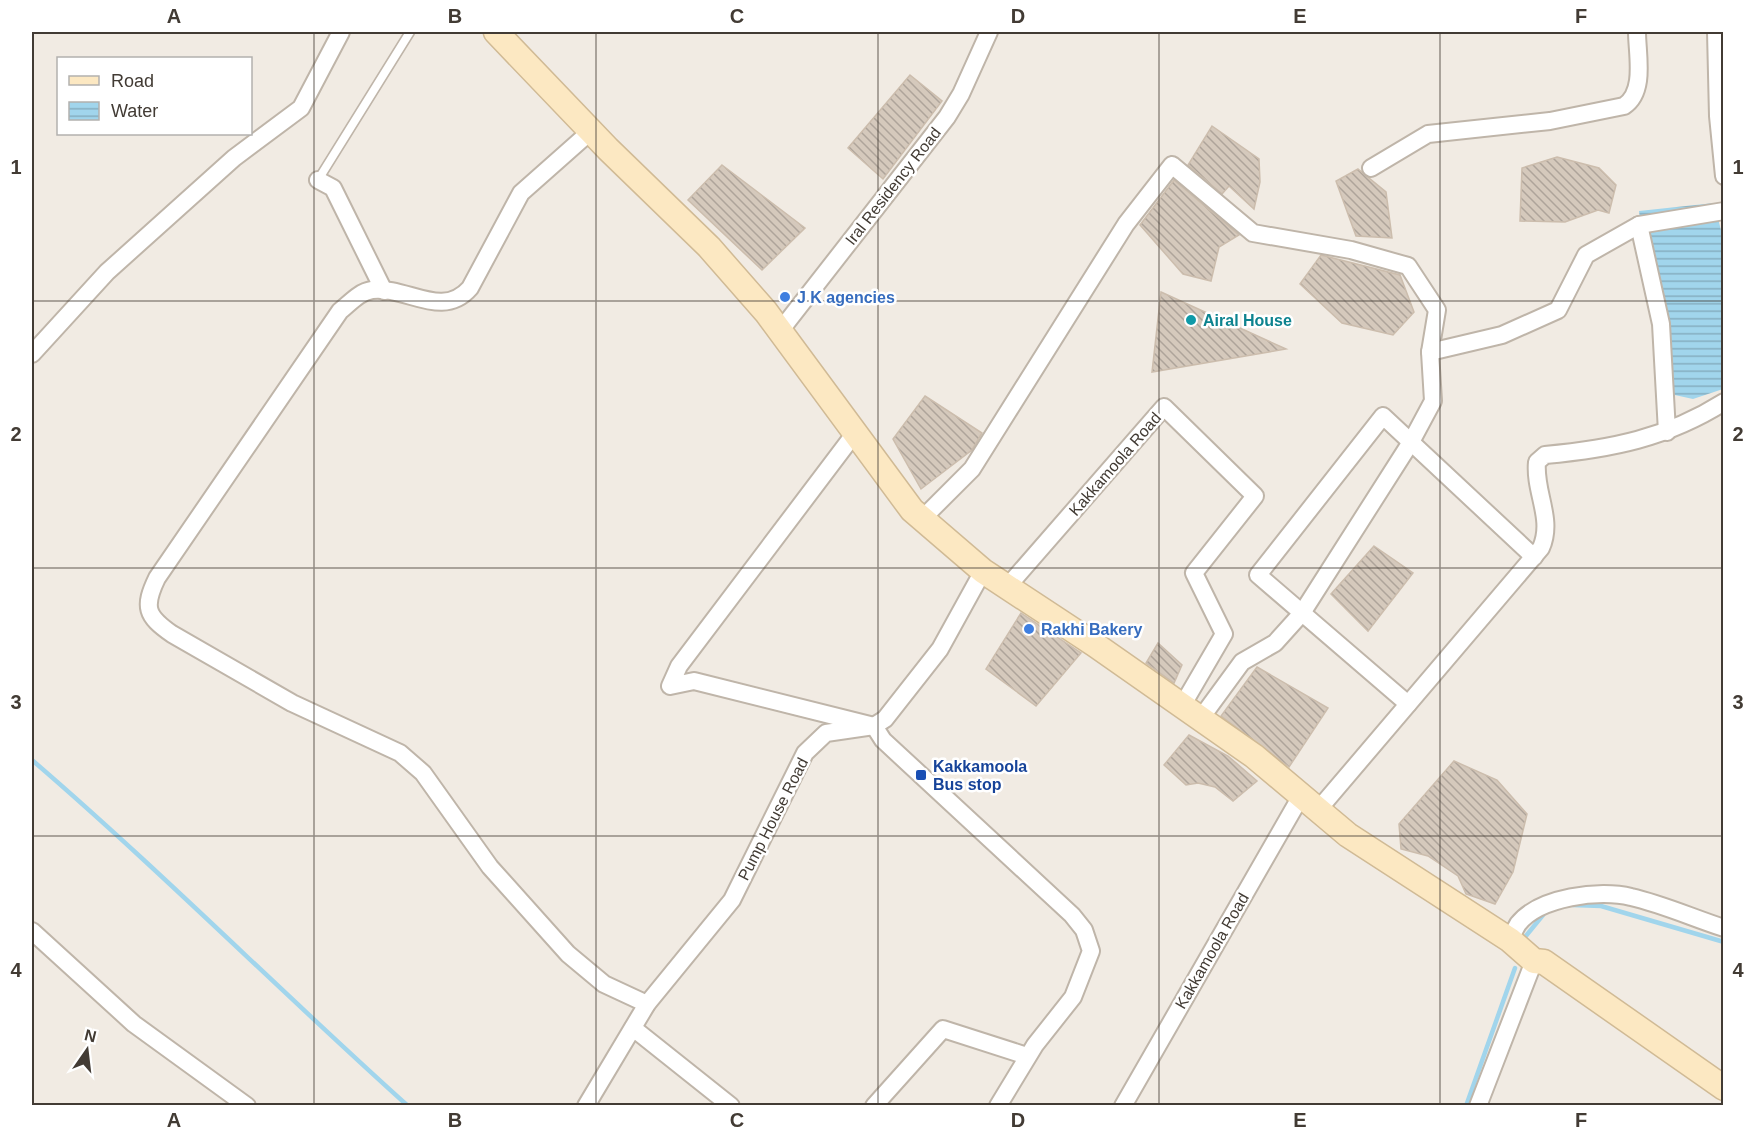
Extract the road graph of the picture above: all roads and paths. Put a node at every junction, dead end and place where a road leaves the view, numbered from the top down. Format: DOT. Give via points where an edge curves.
graph roads {
  1 [pos="341,32"];
  2 [pos="410,32"];
  3 [pos="496,32"];
  4 [pos="989,32"];
  5 [pos="1637,32"];
  6 [pos="1716,32"];
  7 [pos="591,130"];
  8 [pos="1371,168"];
  9 [pos="1724,176"];
  10 [pos="318,180"];
  11 [pos="1724,212"];
  12 [pos="1639,225"];
  13 [pos="384,291"];
  14 [pos="780,331"];
  15 [pos="1430,352"];
  16 [pos="32,354"];
  17 [pos="1724,402"];
  18 [pos="1667,432"];
  19 [pos="855,433"];
  20 [pos="1411,442"];
  21 [pos="922,519"];
  22 [pos="1534,557"];
  23 [pos="983,571"];
  24 [pos="1008,586"];
  25 [pos="1302,613"];
  26 [pos="1408,704"];
  27 [pos="1191,712"];
  28 [pos="874,726"];
  29 [pos="1310,803"];
  30 [pos="1724,928"];
  31 [pos="32,931"];
  32 [pos="1510,940"];
  33 [pos="1534,961"];
  34 [pos="647,1004"];
  35 [pos="633,1028"];
  36 [pos="1027,1056"];
  37 [pos="1724,1088"];
  38 [pos="247,1106"];
  39 [pos="586,1106"];
  40 [pos="731,1106"];
  41 [pos="874,1106"];
  42 [pos="998,1106"];
  43 [pos="1123,1106"];
  44 [pos="1478,1106"];
  1 -- 16 [label="street" via="301,108 234,159 107,272"];
  2 -- 10 [label="lane"];
  3 -- 7 [label="main road"];
  4 -- 14 [label="street, Iral Residency Road" via="947,117"];
  5 -- 8 [label="street" via="1637,89 1632,101 1624,106 1550,121 1428,134"];
  6 -- 9 [label="street"];
  7 -- 13 [label="street" via="521,193 463,297 450,303 436,303"];
  7 -- 14 [label="main road" via="709,247"];
  10 -- 13 [label="street" via="333,188"];
  11 -- 12 [label="street"];
  12 -- 15 [label="street" via="1586,255 1558,310 1502,335"];
  12 -- 18 [label="street" via="1661,324"];
  13 -- 34 [label="street" via="360,295 340,311 157,578 148,603 150,613 156,623 172,634 292,703 400,753 423,773 490,867 568,954 604,984"];
  14 -- 19 [label="main road"];
  15 -- 20 [label="street" via="1433,401"];
  15 -- 21 [label="street" via="1437,310 1408,266 1351,250 1253,233 1172,165 1126,224 972,469"];
  17 -- 18 [label="street"];
  18 -- 22 [label="street, Kakkamoola Road" via="1631,442 1545,455 1537,462 1546,537"];
  19 -- 21 [label="main road"];
  19 -- 28 [label="street" via="679,666 670,686 694,681"];
  20 -- 22 [label="street"];
  20 -- 25 [label="street"];
  20 -- 25 [label="street" via="1383,416 1258,575"];
  21 -- 23 [label="main road"];
  22 -- 26 [label="street, Kakkamoola Road"];
  23 -- 24 [label="main road"];
  23 -- 28 [label="street" via="940,649 885,719"];
  24 -- 27 [label="main road"];
  24 -- 27 [label="street, Kakkamoola Road" via="1164,407 1255,496 1194,573 1224,634"];
  25 -- 26 [label="street"];
  25 -- 27 [label="street" via="1275,643 1242,662"];
  26 -- 29 [label="street, Kakkamoola Road"];
  27 -- 29 [label="main road" via="1254,756"];
  28 -- 34 [label="street, Pump House Road" via="826,733 805,753 732,900"];
  28 -- 36 [label="street" via="883,740 1084,930 1091,951 1073,997"];
  29 -- 32 [label="main road" via="1348,835"];
  29 -- 43 [label="street, Kakkamoola Road"];
  30 -- 32 [label="street" via="1630,897 1579,896 1533,912 1519,923"];
  31 -- 38 [label="street" via="134,1024"];
  32 -- 33 [label="main road"];
  33 -- 37 [label="main road" via="1544,962"];
  33 -- 44 [label="street"];
  34 -- 35 [label="street, Pump House Road"];
  35 -- 39 [label="street, Pump House Road"];
  35 -- 40 [label="street"];
  36 -- 41 [label="street" via="944,1029"];
  36 -- 42 [label="street"];
}
